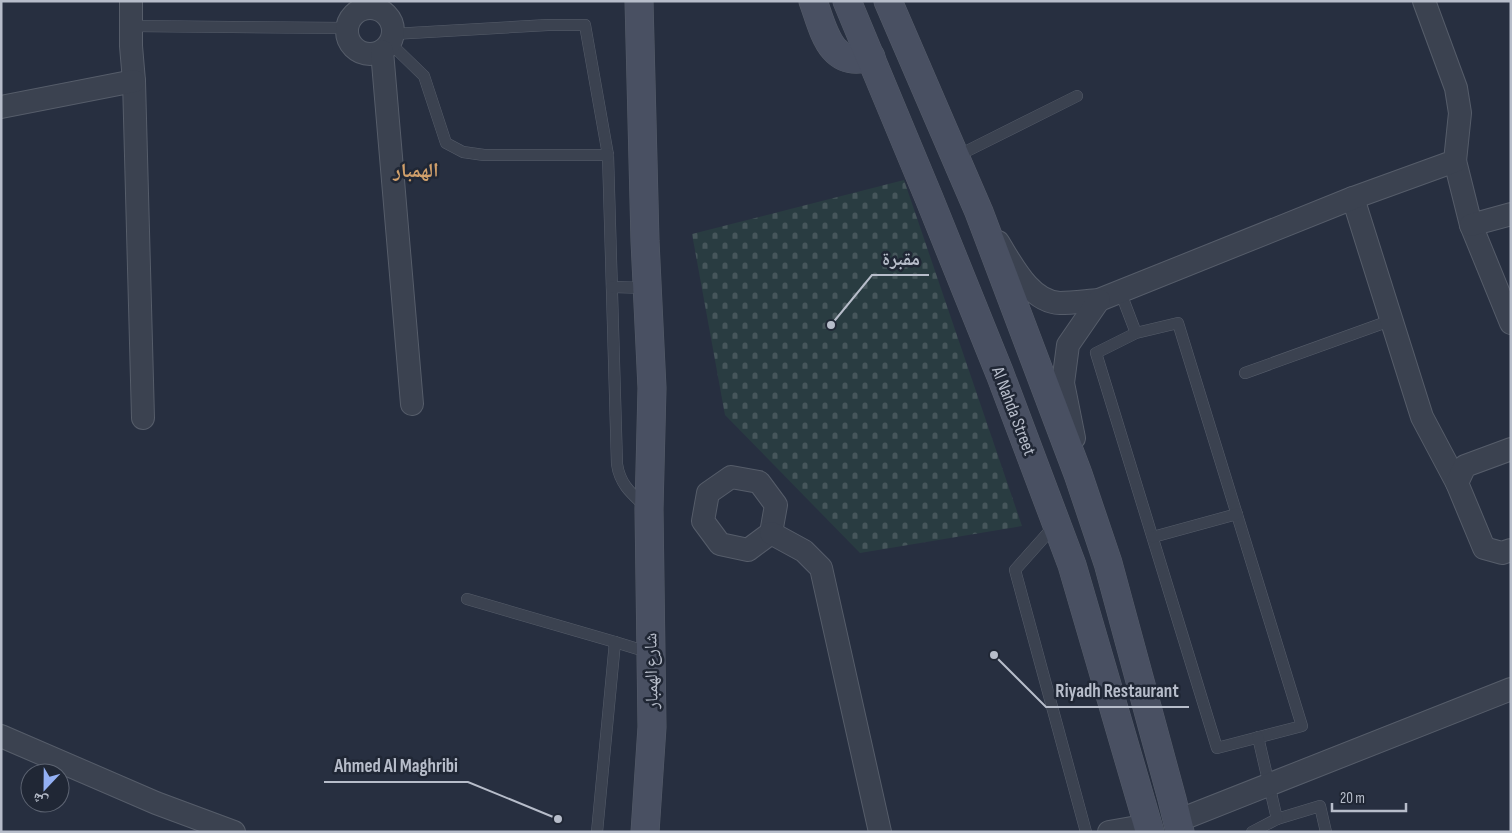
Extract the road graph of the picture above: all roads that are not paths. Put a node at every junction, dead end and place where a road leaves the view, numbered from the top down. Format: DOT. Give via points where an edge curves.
graph roads {
  1 [pos="131,1"];
  2 [pos="639,1"];
  3 [pos="812,1"];
  4 [pos="847,1"];
  5 [pos="888,1"];
  6 [pos="1424,1"];
  7 [pos="373,4"];
  8 [pos="131,26"];
  9 [pos="347,28"];
  10 [pos="388,42"];
  11 [pos="871,57"];
  12 [pos="134,81"];
  13 [pos="1077,96"];
  14 [pos="1,108"];
  15 [pos="608,155"];
  16 [pos="955,156"];
  17 [pos="1455,161"];
  18 [pos="1353,198"];
  19 [pos="978,212"];
  20 [pos="1511,214"];
  21 [pos="1471,225"];
  22 [pos="612,287"];
  23 [pos="648,288"];
  24 [pos="1120,291"];
  25 [pos="1099,300"];
  26 [pos="1392,320"];
  27 [pos="1511,324"];
  28 [pos="1136,333"];
  29 [pos="1246,374"];
  30 [pos="412,404"];
  31 [pos="143,418"];
  32 [pos="1511,449"];
  33 [pos="1078,474"];
  34 [pos="1457,483"];
  35 [pos="649,510"];
  36 [pos="1237,514"];
  37 [pos="1056,523"];
  38 [pos="771,533"];
  39 [pos="1153,538"];
  40 [pos="1511,550"];
  41 [pos="467,599"];
  42 [pos="615,642"];
  43 [pos="651,653"];
  44 [pos="1511,689"];
  45 [pos="1,736"];
  46 [pos="1258,737"];
  47 [pos="1268,785"];
  48 [pos="1277,819"];
  49 [pos="1178,826"];
  50 [pos="1149,829"];
  51 [pos="234,832"];
  52 [pos="597,832"];
  53 [pos="645,832"];
  54 [pos="880,832"];
  55 [pos="1086,832"];
  56 [pos="1109,832"];
  57 [pos="1252,832"];
  58 [pos="1326,832"];
  1 -- 8 [label="street"];
  2 -- 23 [label="main road, شارع الهمبار"];
  3 -- 11 [label="main road" via="835,52 846,59"];
  4 -- 11 [label="main road, Al Nahda Street"];
  5 -- 16 [label="main road"];
  6 -- 17 [label="street" via="1456,88 1460,113"];
  7 -- 9 [label="street" via="355,12"];
  7 -- 10 [label="street" via="388,16 392,24"];
  8 -- 9 [label="lane"];
  8 -- 12 [label="street"];
  9 -- 10 [label="street" via="355,50 363,53 374,54"];
  10 -- 15 [label="lane" via="424,76 446,142 462,152 484,155"];
  10 -- 15 [label="lane" via="548,24 585,25"];
  10 -- 30 [label="street"];
  11 -- 37 [label="main road, Al Nahda Street" via="1000,374"];
  12 -- 14 [label="street"];
  12 -- 31 [label="street"];
  13 -- 16 [label="lane"];
  15 -- 22 [label="lane"];
  16 -- 19 [label="main road"];
  17 -- 18 [label="street"];
  17 -- 21 [label="street"];
  18 -- 24 [label="street"];
  18 -- 26 [label="street"];
  19 -- 25 [label="street" via="1035,294 1058,303"];
  19 -- 33 [label="main road"];
  20 -- 21 [label="street"];
  21 -- 27 [label="street"];
  22 -- 23 [label="lane"];
  22 -- 35 [label="lane" via="618,475 623,485"];
  23 -- 35 [label="main road, شارع الهمبار" via="652,388"];
  24 -- 25 [label="street"];
  24 -- 28 [label="lane"];
  25 -- 33 [label="street" via="1068,344 1062,383 1073,431"];
  26 -- 29 [label="lane"];
  26 -- 34 [label="street" via="1422,417"];
  28 -- 36 [label="lane" via="1178,322"];
  28 -- 39 [label="lane" via="1096,353"];
  32 -- 34 [label="street" via="1465,466"];
  33 -- 49 [label="main road" via="1108,563"];
  34 -- 40 [label="street" via="1484,548 1502,554"];
  35 -- 43 [label="main road, شارع الهمبار"];
  36 -- 39 [label="lane"];
  36 -- 46 [label="lane" via="1302,726"];
  37 -- 50 [label="main road, Al Nahda Street" via="1072,565"];
  37 -- 55 [label="lane" via="1016,570"];
  38 -- 54 [label="street" via="804,551 821,568"];
  39 -- 46 [label="lane" via="1217,748"];
  41 -- 42 [label="lane"];
  42 -- 43 [label="lane"];
  42 -- 52 [label="lane"];
  43 -- 53 [label="main road, شارع الهمبار" via="652,727"];
  44 -- 47 [label="street"];
  45 -- 51 [label="street" via="156,803"];
  46 -- 47 [label="lane"];
  47 -- 48 [label="lane"];
  47 -- 49 [label="street"];
  48 -- 57 [label="lane"];
  48 -- 58 [label="lane" via="1320,806"];
  50 -- 56 [label="street"];
}
